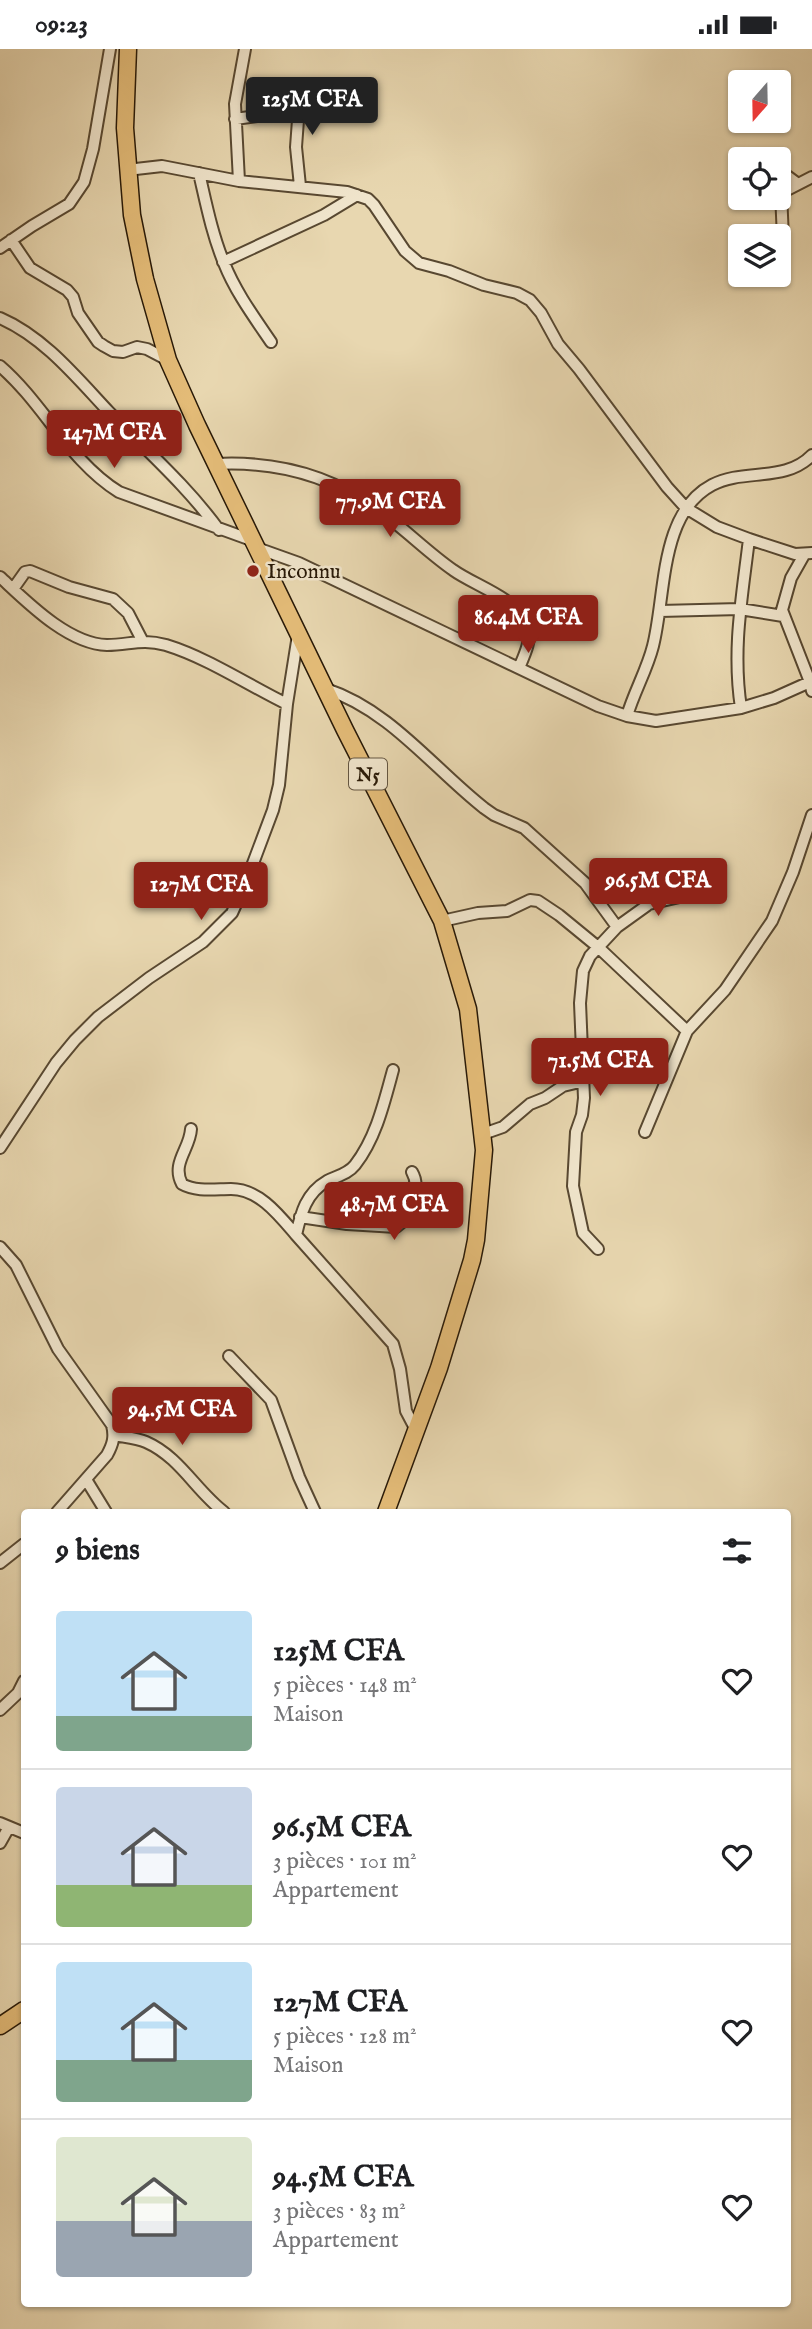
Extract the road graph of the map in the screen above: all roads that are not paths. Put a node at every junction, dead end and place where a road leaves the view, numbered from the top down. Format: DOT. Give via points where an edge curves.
graph roads {
  1 [pos="110,49"];
  2 [pos="128,49"];
  3 [pos="245,49"];
  4 [pos="235,119"];
  5 [pos="127,170"];
  6 [pos="199,173"];
  7 [pos="812,177"];
  8 [pos="791,179"];
  9 [pos="239,181"];
  10 [pos="797,184"];
  11 [pos="300,186"];
  12 [pos="791,187"];
  13 [pos="357,195"];
  14 [pos="11,240"];
  15 [pos="0,248"];
  16 [pos="223,262"];
  17 [pos="0,318"];
  18 [pos="271,342"];
  19 [pos="168,360"];
  20 [pos="0,366"];
  21 [pos="812,455"];
  22 [pos="216,464"];
  23 [pos="686,508"];
  24 [pos="219,530"];
  25 [pos="749,539"];
  26 [pos="256,545"];
  27 [pos="808,554"];
  28 [pos="0,577"];
  29 [pos="13,589"];
  30 [pos="740,609"];
  31 [pos="660,611"];
  32 [pos="783,616"];
  33 [pos="299,632"];
  34 [pos="142,640"];
  35 [pos="519,668"];
  36 [pos="811,685"];
  37 [pos="326,689"];
  38 [pos="287,704"];
  39 [pos="741,708"];
  40 [pos="627,716"];
  41 [pos="812,815"];
  42 [pos="702,883"];
  43 [pos="442,921"];
  44 [pos="617,927"];
  45 [pos="598,947"];
  46 [pos="687,1031"];
  47 [pos="393,1070"];
  48 [pos="584,1081"];
  49 [pos="191,1129"];
  50 [pos="645,1132"];
  51 [pos="483,1133"];
  52 [pos="0,1148"];
  53 [pos="412,1173"];
  54 [pos="300,1217"];
  55 [pos="296,1235"];
  56 [pos="0,1247"];
  57 [pos="598,1249"];
  58 [pos="229,1356"];
  59 [pos="416,1430"];
  60 [pos="114,1435"];
  61 [pos="87,1481"];
  62 [pos="60,1509"];
  63 [pos="104,1509"];
  64 [pos="220,1509"];
  65 [pos="314,1509"];
  66 [pos="387,1509"];
  67 [pos="21,1546"];
  68 [pos="0,1563"];
  69 [pos="21,1687"];
  70 [pos="0,1710"];
  71 [pos="5,1825"];
  72 [pos="0,1843"];
  73 [pos="21,2012"];
  74 [pos="0,2026"];
  1 -- 14 [label="street" via="84,183 69,204"];
  2 -- 5 [label="highway, N5"];
  3 -- 4 [label="street"];
  4 -- 9 [label="street"];
  4 -- 11 [label="street" via="257,116 300,93 296,148"];
  5 -- 6 [label="street" via="162,166"];
  5 -- 19 [label="highway, N5" via="145,279"];
  6 -- 9 [label="street"];
  6 -- 16 [label="street"];
  7 -- 10 [label="street"];
  8 -- 10 [label="street"];
  9 -- 11 [label="street"];
  10 -- 12 [label="street"];
  11 -- 13 [label="street"];
  13 -- 16 [label="street"];
  13 -- 23 [label="street" via="374,205 418,263 530,300 558,344"];
  14 -- 15 [label="street"];
  14 -- 19 [label="street" via="30,268 73,297 98,342 113,351 147,349"];
  16 -- 18 [label="street"];
  17 -- 24 [label="street" via="38,342 78,378 199,503"];
  19 -- 22 [label="highway, N5"];
  20 -- 24 [label="street" via="108,485"];
  21 -- 23 [label="street" via="781,473 725,479 701,492"];
  22 -- 26 [label="highway, N5"];
  22 -- 35 [label="street" via="268,465 314,476 377,509 451,569 512,603 521,613 529,640"];
  23 -- 25 [label="street"];
  23 -- 31 [label="street" via="675,530"];
  24 -- 26 [label="street"];
  25 -- 27 [label="street"];
  25 -- 30 [label="street"];
  26 -- 33 [label="highway, N5"];
  26 -- 35 [label="street"];
  27 -- 32 [label="street" via="794,569"];
  28 -- 29 [label="street"];
  29 -- 34 [label="street" via="80,639 108,645"];
  29 -- 34 [label="street" via="30,571 107,596 128,613"];
  30 -- 31 [label="street"];
  30 -- 32 [label="street"];
  30 -- 39 [label="street" via="736,647"];
  31 -- 40 [label="street" via="653,648"];
  32 -- 36 [label="street"];
  33 -- 37 [label="highway, N5"];
  33 -- 38 [label="street"];
  34 -- 38 [label="street" via="193,656"];
  35 -- 40 [label="street"];
  36 -- 39 [label="street"];
  37 -- 43 [label="highway, N5"];
  37 -- 44 [label="street" via="365,708 429,757 484,808 524,828 585,883"];
  38 -- 52 [label="street" via="273,810 232,913 203,942 98,1017 75,1040"];
  39 -- 40 [label="street" via="656,721"];
  41 -- 46 [label="street" via="772,921 720,997"];
  42 -- 44 [label="street" via="684,896 649,904"];
  43 -- 45 [label="street" via="538,901"];
  43 -- 51 [label="highway, N5" via="468,1009"];
  44 -- 45 [label="street"];
  45 -- 46 [label="street"];
  45 -- 48 [label="street" via="586,963 582,981"];
  46 -- 50 [label="street"];
  47 -- 54 [label="street" via="377,1126 364,1151 353,1167 317,1188"];
  48 -- 51 [label="street" via="563,1086 530,1104 503,1127"];
  48 -- 57 [label="street" via="573,1187 583,1233"];
  49 -- 55 [label="street" via="178,1165 182,1184 251,1193"];
  51 -- 59 [label="highway, N5" via="484,1172 472,1260"];
  53 -- 54 [label="street" via="416,1189 397,1227"];
  54 -- 55 [label="street"];
  55 -- 59 [label="street" via="393,1344 406,1411"];
  56 -- 60 [label="street" via="16,1265 58,1349 112,1425"];
  58 -- 65 [label="street" via="271,1400"];
  59 -- 66 [label="highway, N5"];
  60 -- 61 [label="street" via="107,1455"];
  60 -- 64 [label="street" via="158,1449"];
  61 -- 62 [label="street"];
  61 -- 63 [label="street"];
  67 -- 68 [label="street"];
  69 -- 70 [label="street"];
  71 -- 72 [label="street"];
  73 -- 74 [label="highway"];
}
